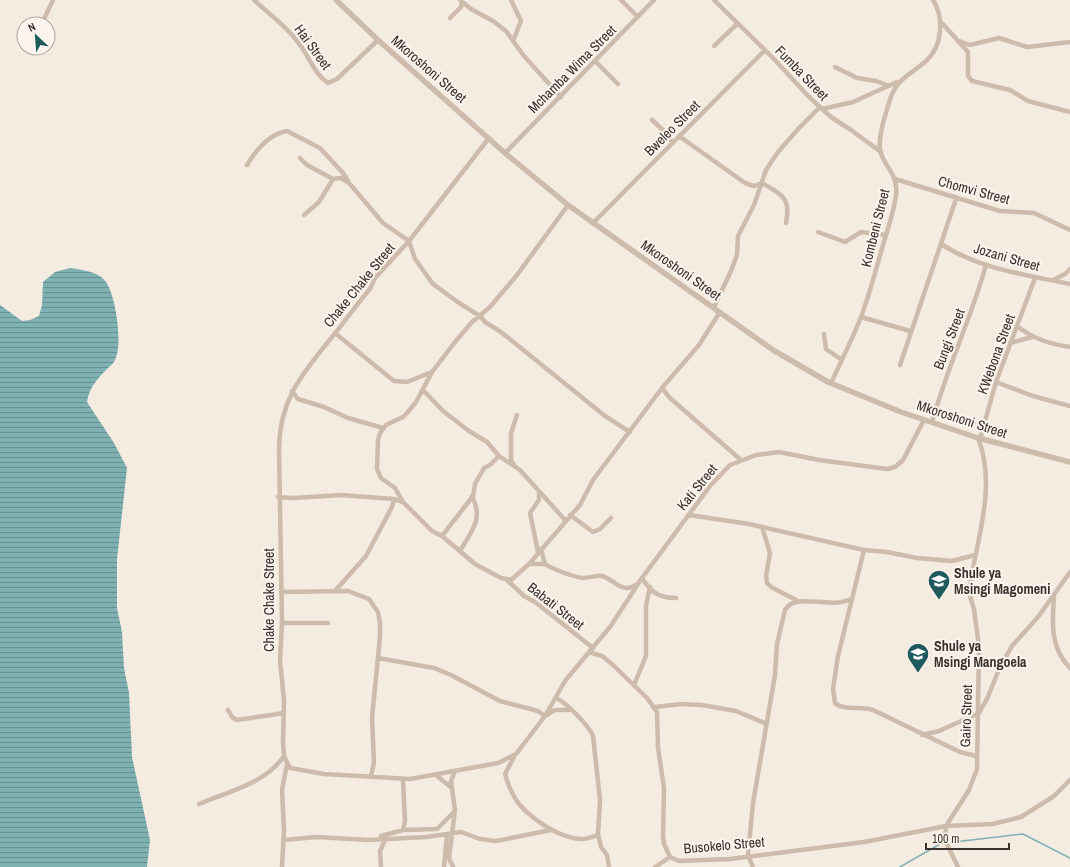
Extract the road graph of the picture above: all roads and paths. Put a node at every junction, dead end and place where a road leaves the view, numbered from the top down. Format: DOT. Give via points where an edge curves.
graph roads {
  1 [pos="53,0"];
  2 [pos="254,0"];
  3 [pos="336,0"];
  4 [pos="511,0"];
  5 [pos="621,0"];
  6 [pos="654,0"];
  7 [pos="714,0"];
  8 [pos="933,0"];
  9 [pos="461,3"];
  10 [pos="45,16"];
  11 [pos="638,17"];
  12 [pos="450,18"];
  13 [pos="941,22"];
  14 [pos="737,24"];
  15 [pos="378,40"];
  16 [pos="955,40"];
  17 [pos="513,41"];
  18 [pos="1070,42"];
  19 [pos="714,46"];
  20 [pos="765,50"];
  21 [pos="595,61"];
  22 [pos="835,67"];
  23 [pos="900,80"];
  24 [pos="618,84"];
  25 [pos="889,86"];
  26 [pos="561,97"];
  27 [pos="821,108"];
  28 [pos="1070,112"];
  29 [pos="652,120"];
  30 [pos="679,136"];
  31 [pos="489,138"];
  32 [pos="673,142"];
  33 [pos="881,152"];
  34 [pos="505,153"];
  35 [pos="300,158"];
  36 [pos="247,165"];
  37 [pos="333,179"];
  38 [pos="895,179"];
  39 [pos="349,183"];
  40 [pos="762,183"];
  41 [pos="956,199"];
  42 [pos="568,205"];
  43 [pos="304,215"];
  44 [pos="594,222"];
  45 [pos="786,223"];
  46 [pos="1070,230"];
  47 [pos="818,232"];
  48 [pos="886,235"];
  49 [pos="409,241"];
  50 [pos="941,244"];
  51 [pos="986,265"];
  52 [pos="1070,269"];
  53 [pos="1035,278"];
  54 [pos="1053,280"];
  55 [pos="1070,284"];
  56 [pos="714,307"];
  57 [pos="720,312"];
  58 [pos="480,316"];
  59 [pos="861,317"];
  60 [pos="1017,326"];
  61 [pos="910,331"];
  62 [pos="336,333"];
  63 [pos="824,334"];
  64 [pos="1032,337"];
  65 [pos="1010,343"];
  66 [pos="1070,347"];
  67 [pos="842,360"];
  68 [pos="900,365"];
  69 [pos="432,372"];
  70 [pos="996,382"];
  71 [pos="831,384"];
  72 [pos="662,388"];
  73 [pos="423,390"];
  74 [pos="292,391"];
  75 [pos="1070,406"];
  76 [pos="517,416"];
  77 [pos="924,420"];
  78 [pos="932,422"];
  79 [pos="383,428"];
  80 [pos="630,432"];
  81 [pos="979,438"];
  82 [pos="499,456"];
  83 [pos="741,460"];
  84 [pos="1070,462"];
  85 [pos="514,466"];
  86 [pos="539,492"];
  87 [pos="472,496"];
  88 [pos="278,497"];
  89 [pos="394,499"];
  90 [pos="403,502"];
  91 [pos="689,515"];
  92 [pos="570,516"];
  93 [pos="611,518"];
  94 [pos="565,520"];
  95 [pos="762,527"];
  96 [pos="442,536"];
  97 [pos="539,550"];
  98 [pos="864,550"];
  99 [pos="460,551"];
  100 [pos="975,555"];
  101 [pos="529,564"];
  102 [pos="545,564"];
  103 [pos="1070,572"];
  104 [pos="642,578"];
  105 [pos="507,579"];
  106 [pos="638,584"];
  107 [pos="650,587"];
  108 [pos="335,591"];
  109 [pos="280,592"];
  110 [pos="1054,596"];
  111 [pos="676,598"];
  112 [pos="851,599"];
  113 [pos="796,600"];
  114 [pos="282,623"];
  115 [pos="328,623"];
  116 [pos="594,648"];
  117 [pos="589,652"];
  118 [pos="378,658"];
  119 [pos="1070,668"];
  120 [pos="634,685"];
  121 [pos="556,698"];
  122 [pos="655,707"];
  123 [pos="228,710"];
  124 [pos="571,710"];
  125 [pos="284,713"];
  126 [pos="976,715"];
  127 [pos="545,716"];
  128 [pos="767,724"];
  129 [pos="922,734"];
  130 [pos="516,754"];
  131 [pos="284,756"];
  132 [pos="976,756"];
  133 [pos="287,764"];
  134 [pos="455,772"];
  135 [pos="437,776"];
  136 [pos="371,777"];
  137 [pos="403,780"];
  138 [pos="1070,780"];
  139 [pos="452,788"];
  140 [pos="199,804"];
  141 [pos="455,810"];
  142 [pos="946,826"];
  143 [pos="403,830"];
  144 [pos="551,830"];
  145 [pos="453,833"];
  146 [pos="446,834"];
  147 [pos="598,834"];
  148 [pos="386,838"];
  149 [pos="373,839"];
  150 [pos="283,840"];
  151 [pos="748,855"];
  152 [pos="448,857"];
  153 [pos="670,857"];
  154 [pos="282,867"];
  155 [pos="381,867"];
  156 [pos="444,867"];
  157 [pos="454,867"];
  158 [pos="609,867"];
  159 [pos="655,867"];
  160 [pos="753,867"];
  161 [pos="958,867"];
  1 -- 10 [label="street"];
  2 -- 15 [label="street, Hai Street" via="282,24 298,42 317,73 330,83"];
  3 -- 15 [label="street, Mkoroshoni Street"];
  4 -- 17 [label="street" via="522,23"];
  5 -- 11 [label="street"];
  6 -- 11 [label="street, Mchamba Wima Street"];
  7 -- 14 [label="street, Fumba Street"];
  8 -- 13 [label="street"];
  9 -- 12 [label="street"];
  9 -- 17 [label="street" via="502,27"];
  11 -- 21 [label="street, Mchamba Wima Street"];
  13 -- 16 [label="street"];
  13 -- 23 [label="street" via="936,43 927,61"];
  14 -- 19 [label="street"];
  14 -- 20 [label="street, Fumba Street"];
  15 -- 31 [label="street, Mkoroshoni Street"];
  16 -- 18 [label="street" via="970,45 999,38 1027,46"];
  16 -- 28 [label="street" via="968,52 968,76 972,81 1010,90 1028,101"];
  17 -- 26 [label="street"];
  20 -- 27 [label="street, Fumba Street"];
  20 -- 30 [label="street, Bweleo Street"];
  21 -- 24 [label="street"];
  21 -- 26 [label="street, Mchamba Wima Street"];
  22 -- 25 [label="street" via="857,78"];
  23 -- 25 [label="street"];
  23 -- 33 [label="street" via="889,102 880,143"];
  25 -- 27 [label="street" via="852,102"];
  26 -- 34 [label="street, Mchamba Wima Street"];
  27 -- 33 [label="street, Fumba Street"];
  27 -- 40 [label="street" via="805,121 778,152 766,170"];
  29 -- 32 [label="street"];
  30 -- 32 [label="street, Bweleo Street"];
  30 -- 40 [label="street" via="745,183 754,186"];
  31 -- 34 [label="street, Mkoroshoni Street"];
  31 -- 49 [label="street, Chake Chake Street"];
  32 -- 44 [label="street, Bweleo Street"];
  33 -- 38 [label="street, Kombeni Street"];
  34 -- 42 [label="street, Mkoroshoni Street"];
  35 -- 37 [label="street" via="307,165"];
  36 -- 39 [label="street" via="268,140 287,131 320,148"];
  37 -- 39 [label="street" via="339,177"];
  37 -- 43 [label="street" via="319,202"];
  38 -- 41 [label="street, Chomvi Street"];
  38 -- 48 [label="street, Kombeni Street" via="896,196"];
  39 -- 49 [label="street" via="383,223"];
  40 -- 45 [label="street" via="787,201"];
  40 -- 56 [label="street" via="738,236 737,255"];
  41 -- 46 [label="street, Chomvi Street" via="1000,211 1034,213"];
  41 -- 50 [label="street"];
  42 -- 44 [label="street, Mkoroshoni Street"];
  42 -- 58 [label="street" via="517,275"];
  44 -- 56 [label="street, Mkoroshoni Street"];
  47 -- 48 [label="street" via="845,242 861,232"];
  48 -- 59 [label="street, Kombeni Street"];
  49 -- 58 [label="street" via="415,258 433,284"];
  49 -- 62 [label="street, Chake Chake Street" via="375,278 370,289"];
  50 -- 51 [label="street, Jozani Street" via="952,252"];
  50 -- 61 [label="street"];
  51 -- 53 [label="street, Jozani Street"];
  51 -- 78 [label="street, Bungi Street"];
  52 -- 54 [label="street"];
  53 -- 54 [label="street, Jozani Street"];
  53 -- 60 [label="street, KWebona Street"];
  54 -- 55 [label="street, Jozani Street"];
  56 -- 57 [label="street, Mkoroshoni Street"];
  57 -- 71 [label="street, Mkoroshoni Street" via="773,350"];
  57 -- 72 [label="street" via="699,345"];
  58 -- 69 [label="street"];
  58 -- 80 [label="street" via="604,416"];
  59 -- 61 [label="street"];
  59 -- 67 [label="street, Kombeni Street"];
  60 -- 64 [label="street"];
  60 -- 65 [label="street, KWebona Street"];
  61 -- 68 [label="street"];
  62 -- 69 [label="street" via="394,381 407,382"];
  62 -- 74 [label="street, Chake Chake Street" via="306,368"];
  63 -- 67 [label="street" via="826,349"];
  64 -- 65 [label="street"];
  64 -- 66 [label="street" via="1050,344"];
  65 -- 70 [label="street, KWebona Street"];
  67 -- 71 [label="street, Kombeni Street"];
  69 -- 73 [label="street"];
  70 -- 75 [label="street"];
  70 -- 81 [label="street, KWebona Street"];
  71 -- 77 [label="street, Mkoroshoni Street"];
  72 -- 80 [label="street"];
  72 -- 83 [label="street" via="670,398"];
  73 -- 79 [label="street" via="403,417"];
  73 -- 82 [label="street" via="443,411 487,442"];
  74 -- 79 [label="street" via="298,399"];
  74 -- 88 [label="street, Chake Chake Street" via="279,430"];
  76 -- 85 [label="street" via="511,433 511,460"];
  77 -- 78 [label="street, Mkoroshoni Street"];
  77 -- 83 [label="street, Kati Street" via="903,460 895,467 887,469 779,452"];
  78 -- 81 [label="street, Mkoroshoni Street"];
  79 -- 90 [label="street" via="378,440 376,469 381,478 395,488"];
  80 -- 92 [label="street" via="592,480 580,505"];
  81 -- 84 [label="street, Mkoroshoni Street"];
  81 -- 100 [label="street, Gairo Street" via="986,466 987,485"];
  82 -- 85 [label="street"];
  82 -- 87 [label="street" via="484,468"];
  83 -- 91 [label="street, Kati Street" via="719,474"];
  85 -- 86 [label="street"];
  86 -- 94 [label="street"];
  86 -- 97 [label="street" via="539,500 530,513"];
  87 -- 96 [label="street"];
  87 -- 99 [label="street" via="478,517"];
  88 -- 89 [label="street" via="342,495"];
  88 -- 109 [label="street, Chake Chake Street"];
  89 -- 90 [label="street"];
  89 -- 108 [label="street" via="366,556"];
  90 -- 96 [label="street" via="432,531"];
  91 -- 95 [label="street"];
  91 -- 104 [label="street, Kati Street"];
  92 -- 93 [label="street" via="593,532"];
  92 -- 94 [label="street"];
  94 -- 97 [label="street"];
  95 -- 98 [label="street"];
  95 -- 113 [label="street" via="770,553 767,583 771,588"];
  96 -- 99 [label="street"];
  97 -- 101 [label="street"];
  97 -- 102 [label="street"];
  98 -- 100 [label="street" via="939,561 952,561"];
  98 -- 112 [label="street" via="860,573"];
  99 -- 105 [label="street" via="475,564 497,577"];
  100 -- 126 [label="street, Gairo Street" via="969,594 974,609 979,647"];
  101 -- 102 [label="street"];
  101 -- 105 [label="street" via="514,578"];
  102 -- 106 [label="street" via="560,572 582,578 600,576 624,588 632,588"];
  103 -- 110 [label="street"];
  104 -- 106 [label="street, Kati Street"];
  104 -- 107 [label="street"];
  105 -- 116 [label="street, Babati Street" via="524,596"];
  106 -- 116 [label="street, Kati Street"];
  107 -- 111 [label="street" via="655,594 662,597"];
  107 -- 120 [label="street" via="646,606 646,656"];
  108 -- 109 [label="street"];
  108 -- 118 [label="street" via="358,594 374,604 380,623"];
  109 -- 114 [label="street, Chake Chake Street"];
  110 -- 119 [label="street" via="1055,646 1059,656"];
  110 -- 126 [label="street" via="1012,646 987,699"];
  112 -- 113 [label="street" via="831,604"];
  112 -- 129 [label="street" via="833,689 835,703 841,707 872,710"];
  113 -- 128 [label="street" via="785,610 777,644"];
  114 -- 115 [label="street"];
  114 -- 125 [label="street, Chake Chake Street" via="280,661"];
  116 -- 117 [label="street"];
  117 -- 120 [label="street" via="602,656"];
  117 -- 121 [label="street" via="568,677"];
  118 -- 127 [label="street" via="434,668 452,674 500,701"];
  118 -- 136 [label="street" via="372,718 374,762"];
  120 -- 122 [label="street"];
  121 -- 124 [label="street" via="564,701"];
  121 -- 127 [label="street"];
  122 -- 128 [label="street" via="702,705 736,711"];
  122 -- 153 [label="street, Busokelo Street" via="658,715 658,748 664,788 664,844"];
  123 -- 125 [label="street" via="237,720"];
  124 -- 127 [label="street" via="555,710"];
  124 -- 147 [label="street" via="589,728 594,741 600,800"];
  125 -- 131 [label="street, Chake Chake Street"];
  126 -- 129 [label="street" via="946,728"];
  126 -- 132 [label="street, Gairo Street"];
  127 -- 130 [label="street"];
  128 -- 151 [label="street" via="753,803"];
  129 -- 132 [label="street" via="960,752"];
  130 -- 134 [label="street" via="498,763"];
  130 -- 144 [label="street" via="505,774 511,790 527,813"];
  131 -- 133 [label="street, Chake Chake Street"];
  131 -- 140 [label="street" via="277,766 258,779"];
  132 -- 142 [label="street, Gairo Street" via="977,769 974,781"];
  133 -- 136 [label="street" via="290,768 324,774"];
  133 -- 150 [label="street" via="282,790"];
  134 -- 135 [label="street"];
  134 -- 139 [label="street" via="451,781"];
  135 -- 137 [label="street"];
  135 -- 139 [label="street"];
  136 -- 137 [label="street"];
  137 -- 143 [label="street"];
  138 -- 142 [label="street, Busokelo Street" via="1054,796 1021,817 993,824"];
  139 -- 141 [label="street"];
  141 -- 143 [label="street" via="437,829"];
  141 -- 145 [label="street"];
  142 -- 151 [label="street, Busokelo Street" via="864,842"];
  142 -- 161 [label="street" via="945,840"];
  143 -- 149 [label="street"];
  144 -- 145 [label="street" via="496,841 473,837 465,832"];
  144 -- 147 [label="street" via="579,838"];
  145 -- 146 [label="street"];
  145 -- 152 [label="street"];
  146 -- 148 [label="street"];
  146 -- 152 [label="street"];
  147 -- 158 [label="street"];
  148 -- 149 [label="street"];
  148 -- 155 [label="street" via="380,853"];
  149 -- 150 [label="street"];
  150 -- 154 [label="street"];
  151 -- 153 [label="street, Busokelo Street" via="730,859 679,861"];
  151 -- 160 [label="street"];
  152 -- 156 [label="street"];
  152 -- 157 [label="street"];
  153 -- 159 [label="street"];
}
